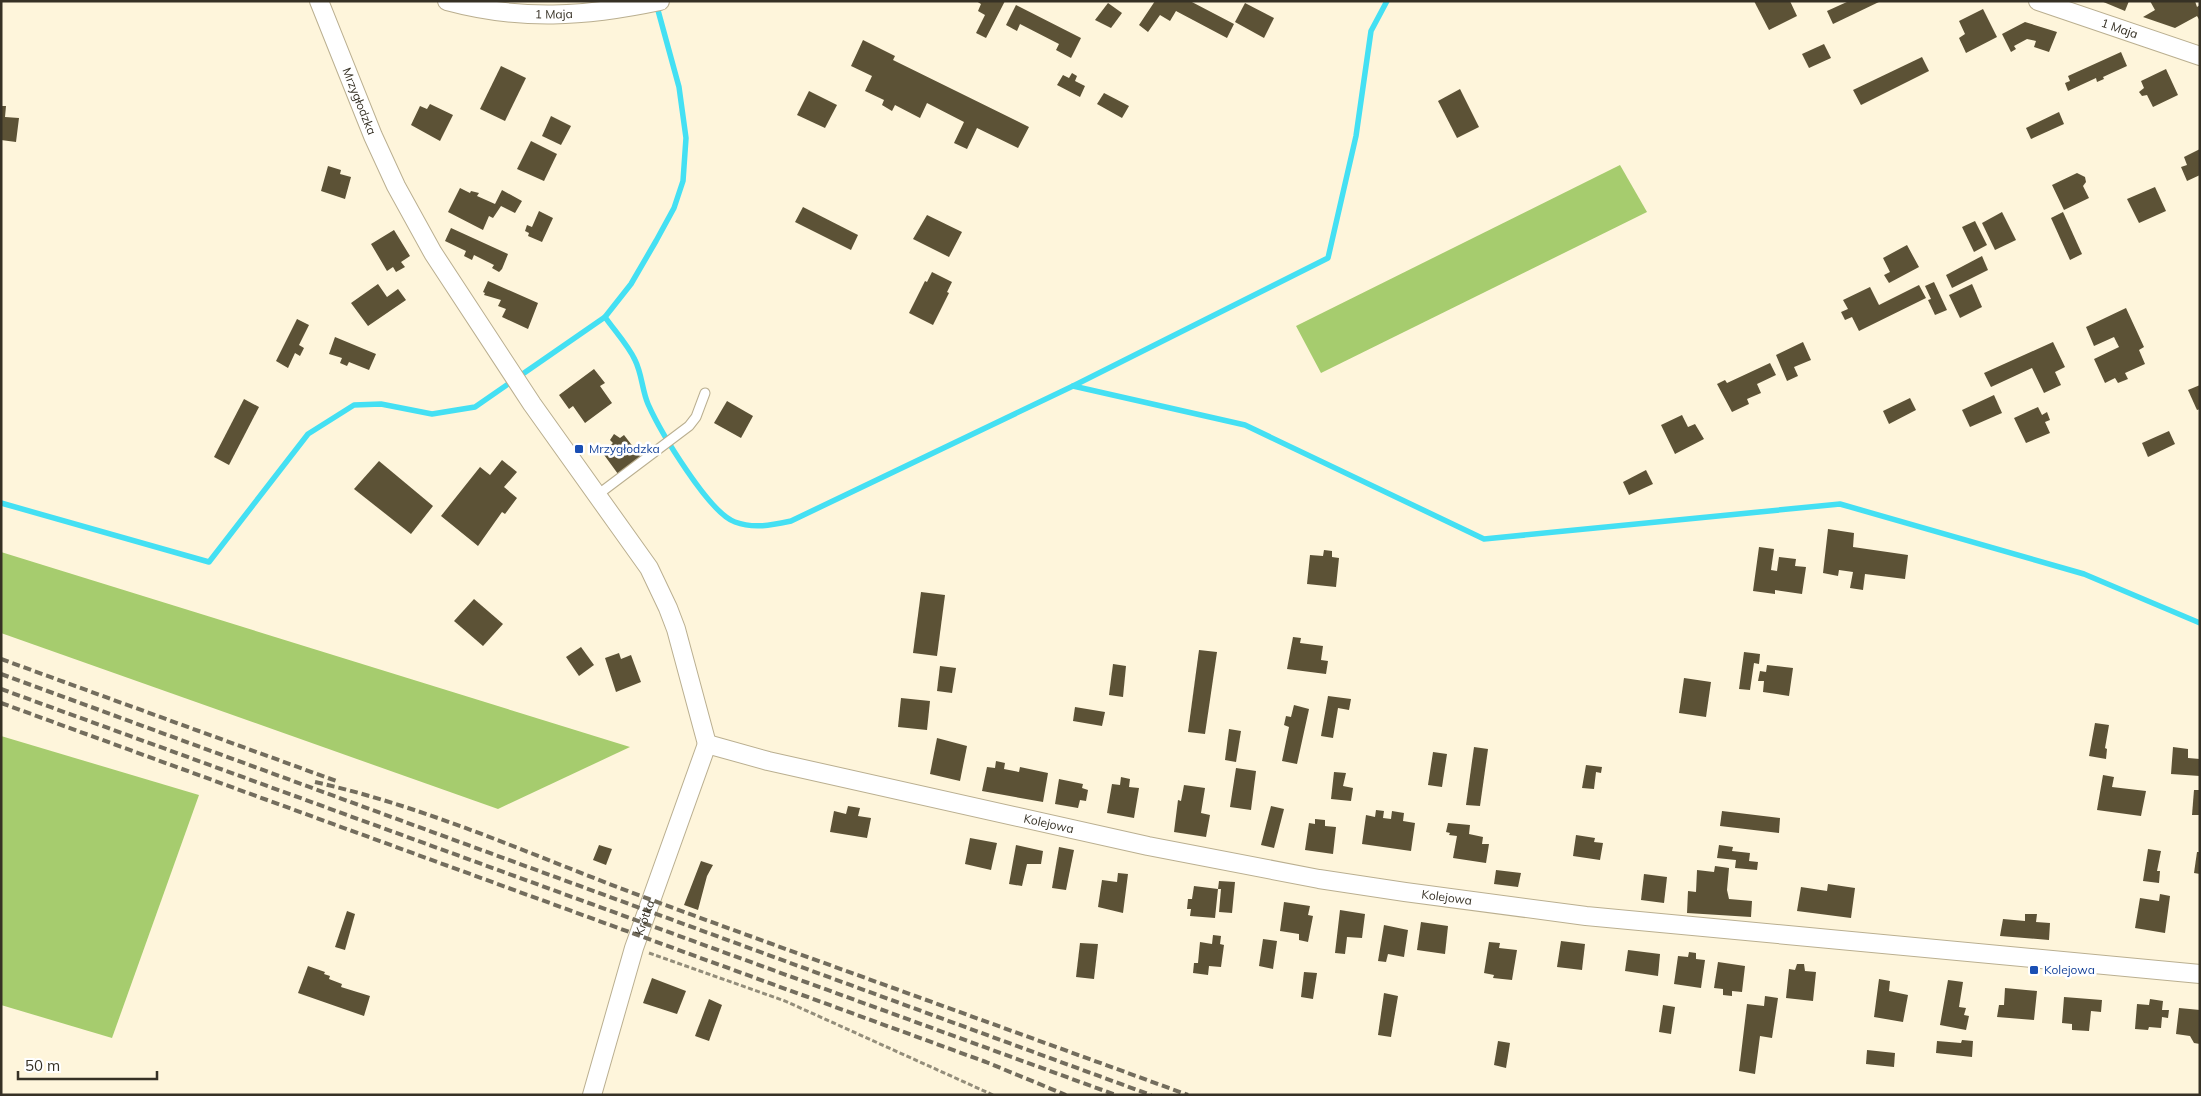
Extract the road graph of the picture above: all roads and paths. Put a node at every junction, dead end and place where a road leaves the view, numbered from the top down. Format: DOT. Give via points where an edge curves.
graph roads {
  1 [pos="319,1"];
  2 [pos="447,1"];
  3 [pos="660,1"];
  4 [pos="2038,1"];
  5 [pos="2200,56"];
  6 [pos="705,393"];
  7 [pos="596,496"];
  8 [pos="707,744"];
  9 [pos="634,948"];
  10 [pos="2200,974"];
  11 [pos="592,1095"];
  12 [pos="993,1095"];
  1 -- 7 [label="street, Mrzygłodzka" via="373,136 433,253"];
  2 -- 3 [label="street, 1 Maja" via="497,13 526,15 585,14"];
  4 -- 5 [label="street, 1 Maja"];
  6 -- 7 [label="lane" via="689,426"];
  7 -- 8 [label="street, Mrzygłodzka" via="649,568 668,608"];
  8 -- 9 [label="street, Krótka"];
  8 -- 10 [label="street, Kolejowa" via="768,761 1138,844 1319,879 1586,916"];
  9 -- 11 [label="street, Krótka"];
  9 -- 12 [label="path" via="785,1001"];
}
